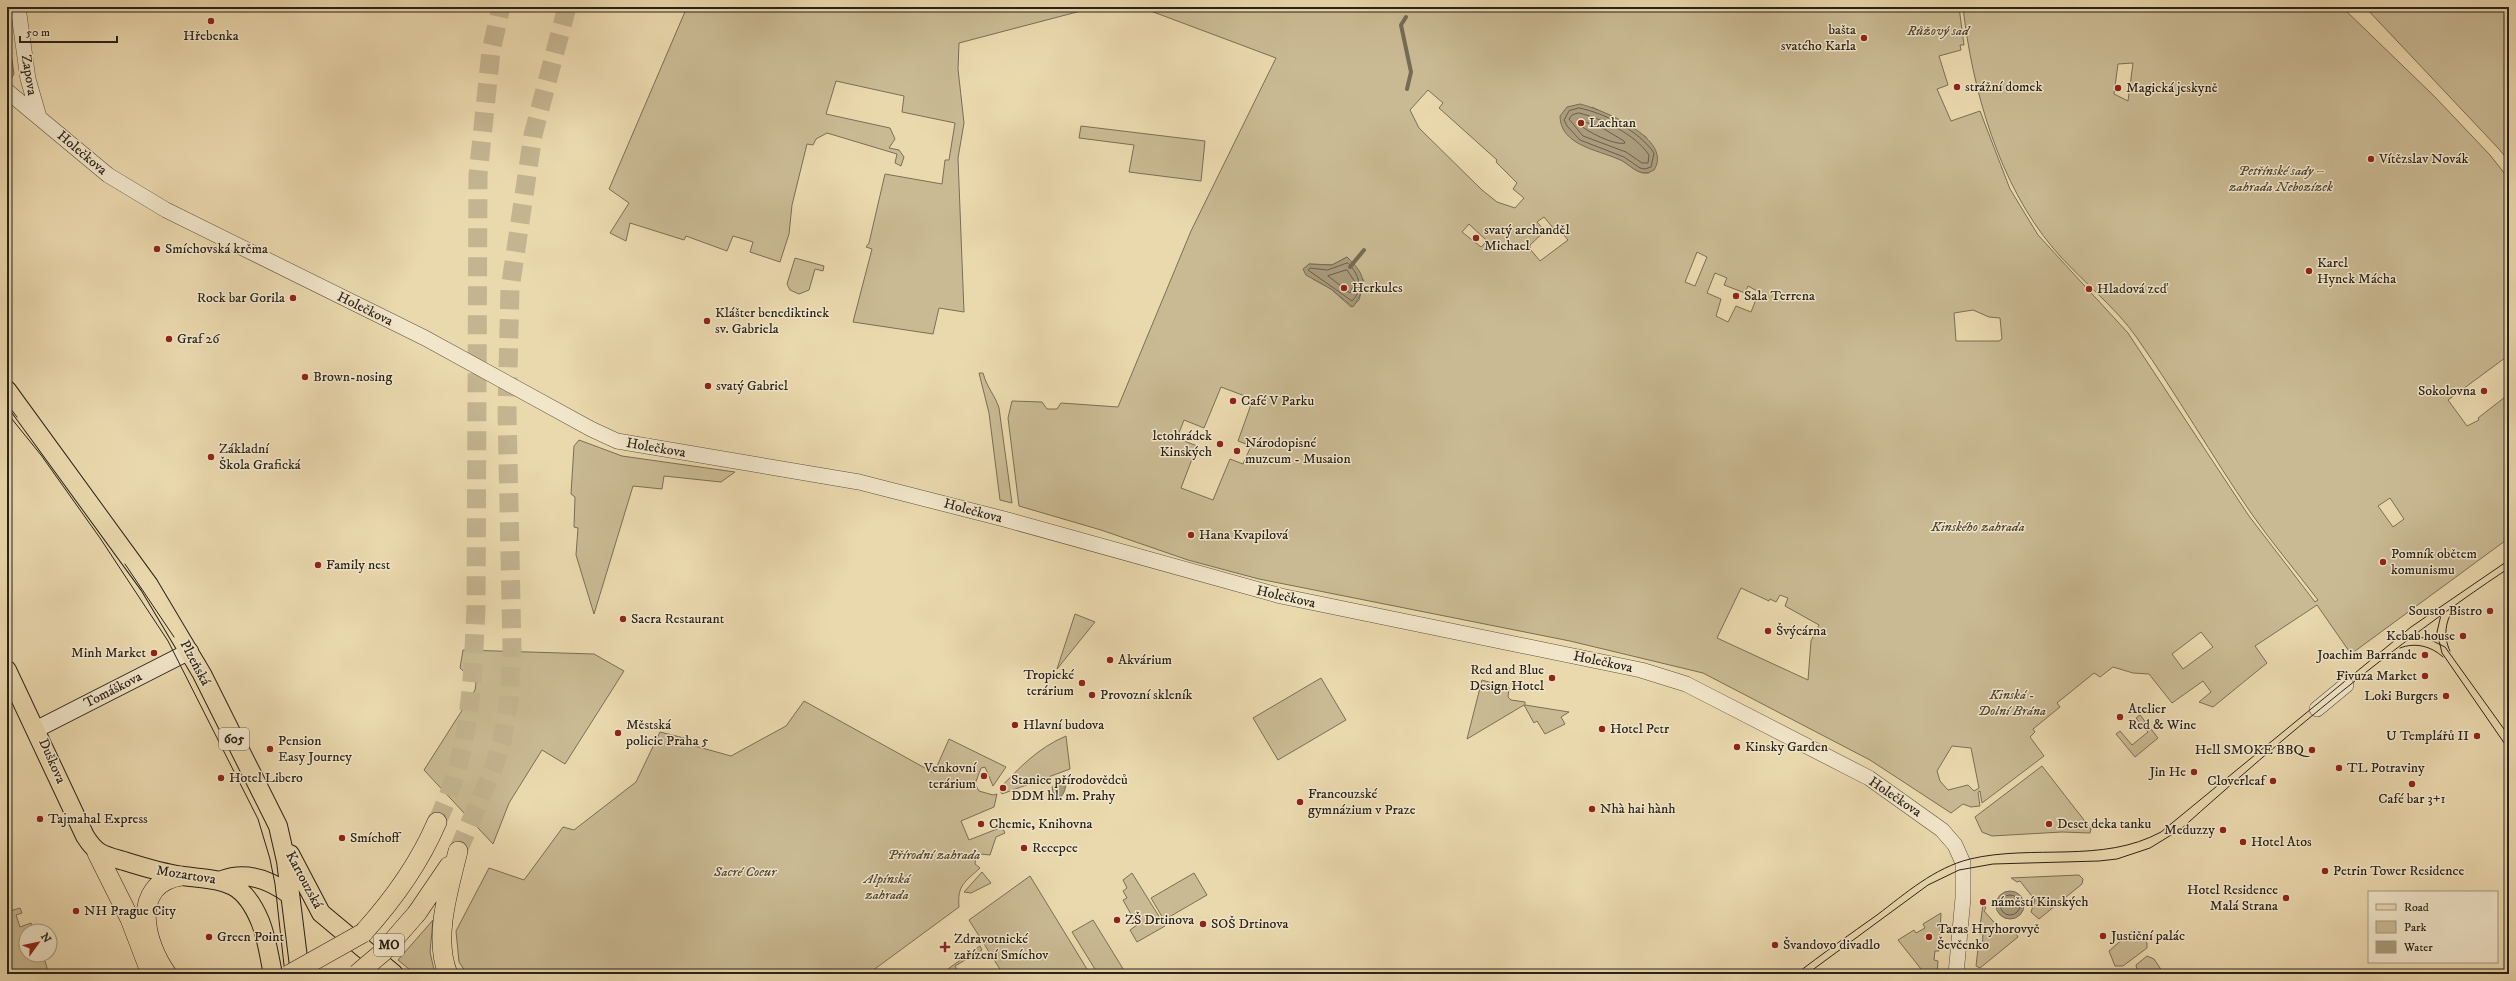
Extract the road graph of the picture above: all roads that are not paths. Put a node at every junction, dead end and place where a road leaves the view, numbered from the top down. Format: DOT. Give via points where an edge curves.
graph roads {
  1 [pos="18,7"];
  2 [pos="7,91"];
  3 [pos="40,118"];
  4 [pos="7,390"];
  5 [pos="190,651"];
  6 [pos="7,670"];
  7 [pos="2346,685"];
  8 [pos="2317,708"];
  9 [pos="37,729"];
  10 [pos="437,822"];
  11 [pos="278,826"];
  12 [pos="96,853"];
  13 [pos="181,876"];
  14 [pos="222,880"];
  15 [pos="290,895"];
  16 [pos="363,933"];
  17 [pos="161,973"];
  18 [pos="273,974"];
  19 [pos="290,974"];
  20 [pos="300,974"];
  21 [pos="313,974"];
  22 [pos="357,974"];
  23 [pos="394,974"];
  24 [pos="448,974"];
  25 [pos="1956,974"];
  1 -- 3 [label="street, Zapova" via="28,78"];
  2 -- 3 [label="street, Holečkova"];
  3 -- 25 [label="street, Holečkova" via="108,175 166,210 425,338 617,441 859,482 1004,519 1281,596 1642,670 1686,684 1884,787 1942,830 1955,845 1963,863 1963,898"];
  4 -- 5 [label="main road, Plzeňská / 605" via="110,529"];
  5 -- 9 [label="main road, Tomáškova"];
  5 -- 11 [label="main road, Plzeňská / 605"];
  6 -- 9 [label="main road, Duškova"];
  7 -- 8 [label="street"];
  9 -- 12 [label="main road, Duškova" via="85,836"];
  10 -- 16 [label="highway, MO" via="418,861 394,896"];
  11 -- 15 [label="main road, Plzeňská / 605"];
  11 -- 23 [label="main road, Kartouzská" via="317,908"];
  12 -- 13 [label="main road, Mozartova"];
  12 -- 17 [label="highway" via="130,920"];
  13 -- 14 [label="main road, Mozartova"];
  13 -- 17 [label="highway" via="170,878 162,884 152,892 146,903 147,927"];
  14 -- 15 [label="main road" via="238,876 259,879 275,884"];
  14 -- 18 [label="main road, Mozartova" via="242,893 260,920"];
  15 -- 20 [label="main road, Plzeňská / 605"];
  16 -- 19 [label="highway, bridge"];
  16 -- 21 [label="highway, MO, bridge"];
  22 -- 24 [label="highway, MO, bridge" via="383,952 417,913 442,879 458,851 447,897 443,934 444,964"];
}
